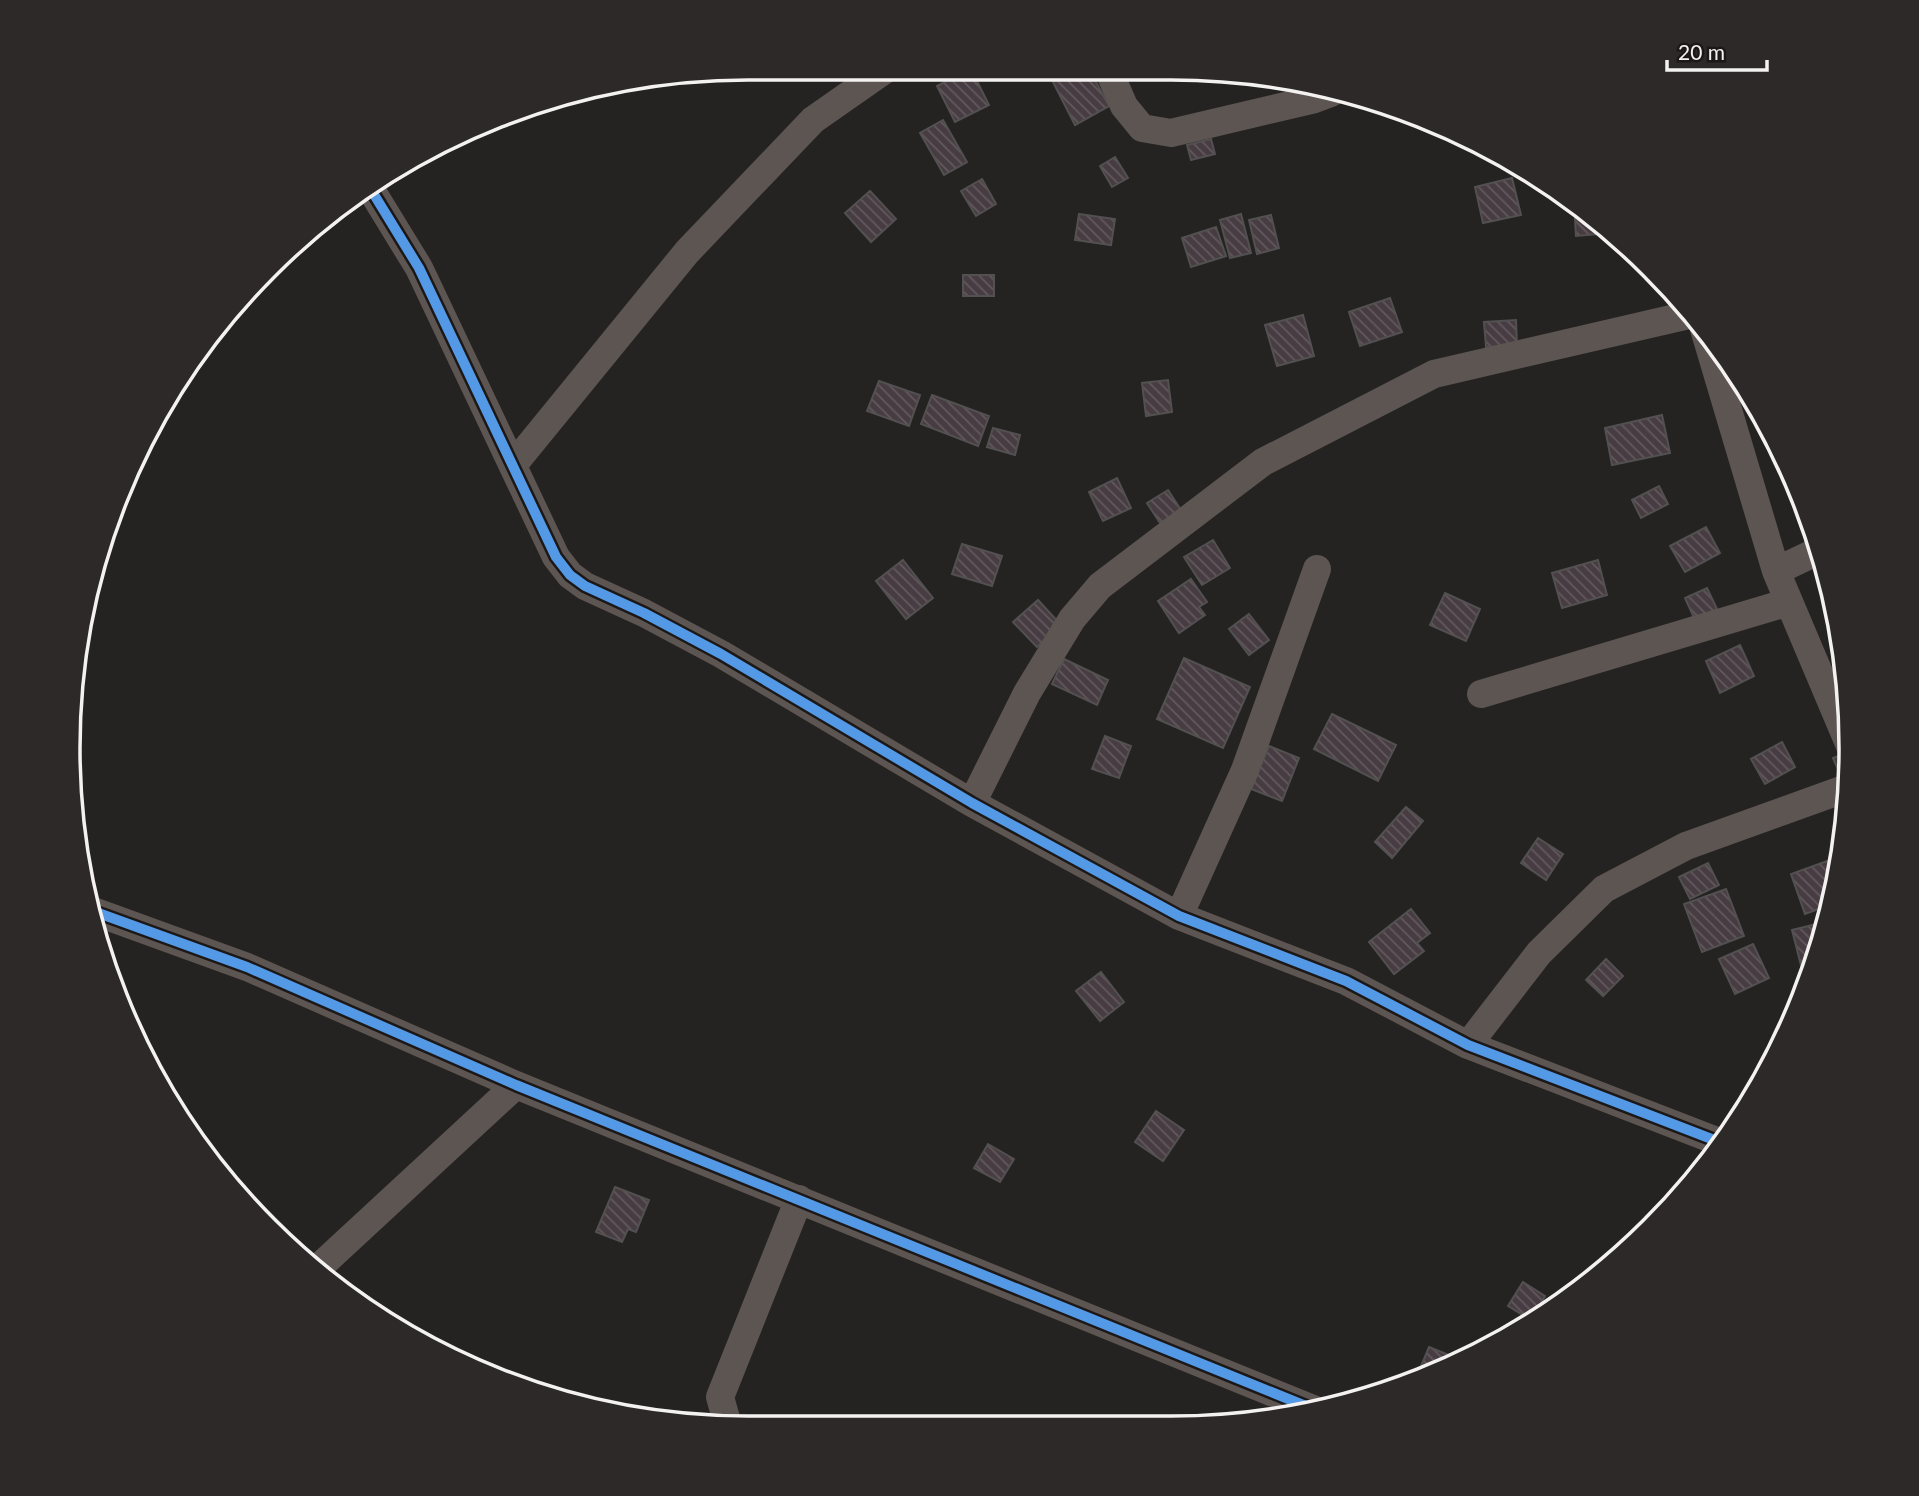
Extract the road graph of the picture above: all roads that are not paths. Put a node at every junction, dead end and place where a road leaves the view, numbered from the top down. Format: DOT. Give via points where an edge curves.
graph roads {
  1 [pos="870,80"];
  2 [pos="1113,80"];
  3 [pos="1320,97"];
  4 [pos="374,195"];
  5 [pos="1680,317"];
  6 [pos="1713,358"];
  7 [pos="514,464"];
  8 [pos="1810,555"];
  9 [pos="1317,569"];
  10 [pos="1776,571"];
  11 [pos="1788,602"];
  12 [pos="1481,694"];
  13 [pos="1838,717"];
  14 [pos="1837,792"];
  15 [pos="972,803"];
  16 [pos="101,914"];
  17 [pos="1179,916"];
  18 [pos="1468,1045"];
  19 [pos="516,1084"];
  20 [pos="1712,1139"];
  21 [pos="799,1199"];
  22 [pos="324,1263"];
  23 [pos="1299,1403"];
  24 [pos="723,1415"];
  1 -- 7 [label="street" via="813,120 687,252"];
  2 -- 3 [label="street" via="1124,106 1142,128 1171,133"];
  4 -- 7 [label="street" via="419,268"];
  5 -- 15 [label="street" via="1434,373 1263,462 1100,586 1086,602 1027,693"];
  6 -- 10 [label="street"];
  7 -- 15 [label="street" via="556,557 577,581 722,654"];
  8 -- 10 [label="street"];
  9 -- 17 [label="street" via="1245,770"];
  10 -- 11 [label="street"];
  11 -- 12 [label="street"];
  11 -- 13 [label="street"];
  14 -- 18 [label="street" via="1686,846 1604,889 1539,953"];
  15 -- 17 [label="street"];
  16 -- 19 [label="street" via="247,967"];
  17 -- 18 [label="street" via="1346,981"];
  18 -- 20 [label="street"];
  19 -- 21 [label="street"];
  19 -- 22 [label="street"];
  21 -- 23 [label="street"];
  21 -- 24 [label="street" via="720,1397"];
}
